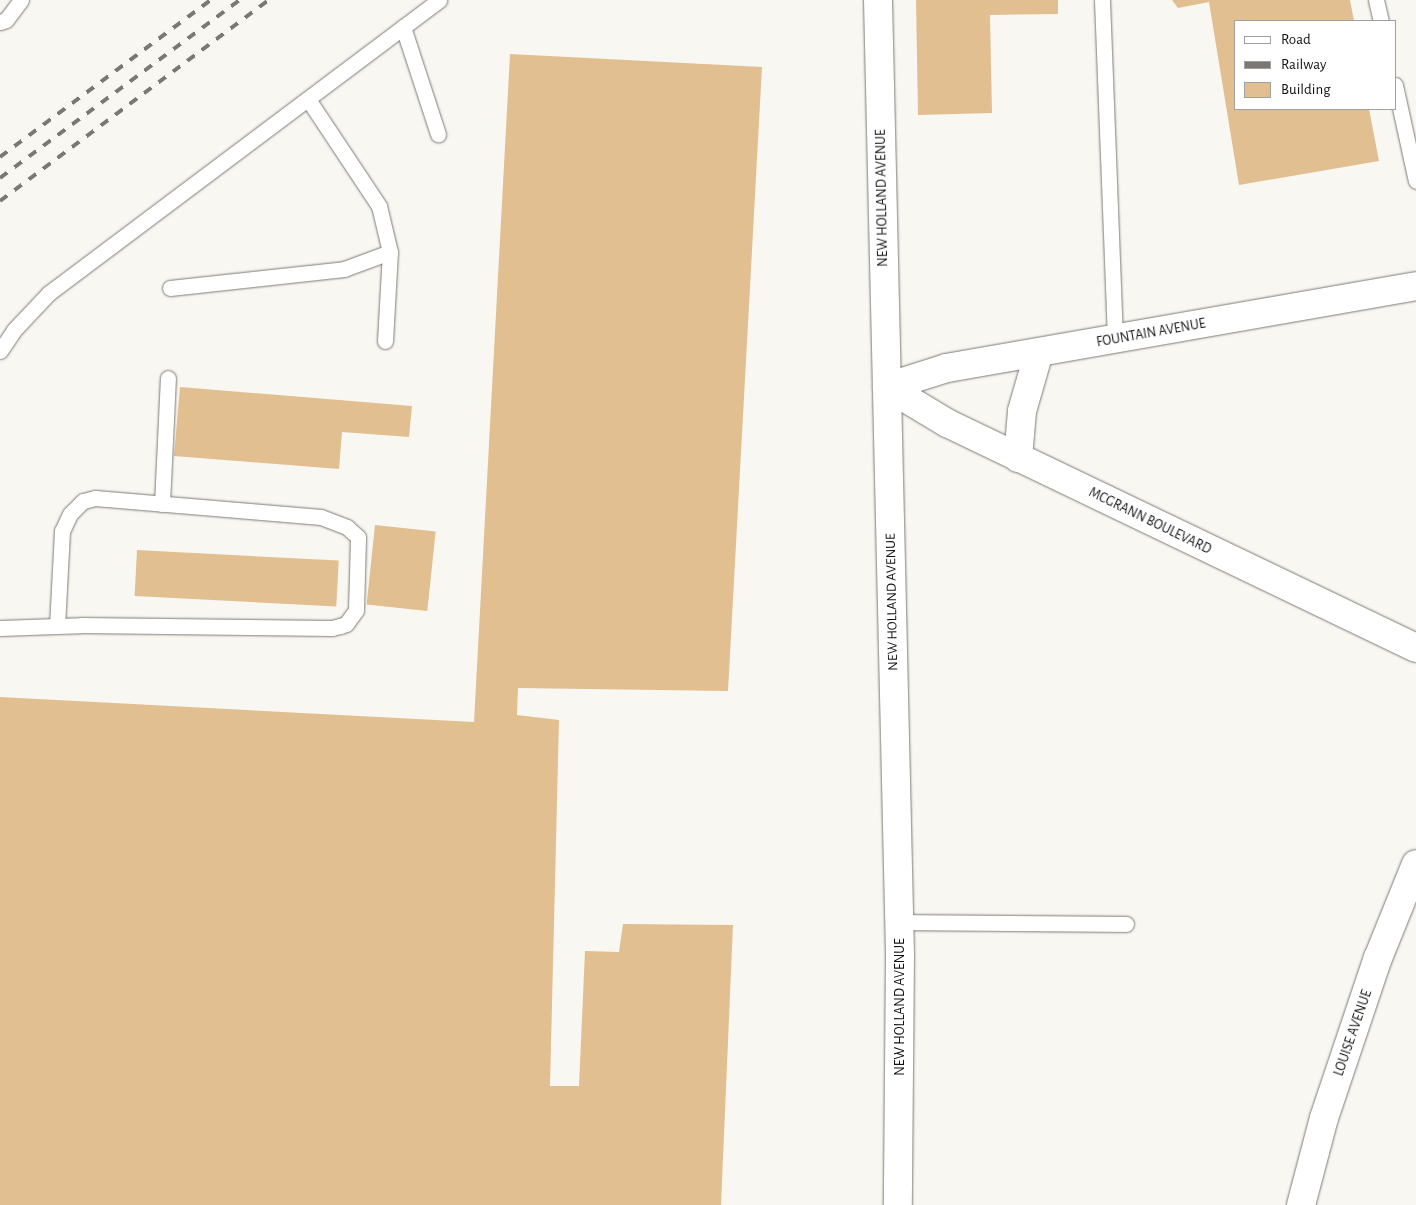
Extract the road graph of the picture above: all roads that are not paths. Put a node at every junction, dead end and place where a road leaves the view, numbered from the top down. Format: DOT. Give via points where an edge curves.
graph roads {
  1 [pos="22,0"];
  2 [pos="439,0"];
  3 [pos="878,0"];
  4 [pos="1102,0"];
  5 [pos="1376,0"];
  6 [pos="1380,20"];
  7 [pos="0,22"];
  8 [pos="403,27"];
  9 [pos="1396,90"];
  10 [pos="308,99"];
  11 [pos="438,134"];
  12 [pos="1416,181"];
  13 [pos="390,252"];
  14 [pos="1416,286"];
  15 [pos="170,288"];
  16 [pos="1115,339"];
  17 [pos="385,341"];
  18 [pos="0,351"];
  19 [pos="1039,352"];
  20 [pos="168,378"];
  21 [pos="887,387"];
  22 [pos="1018,458"];
  23 [pos="162,504"];
  24 [pos="57,626"];
  25 [pos="0,628"];
  26 [pos="1416,648"];
  27 [pos="1415,871"];
  28 [pos="900,922"];
  29 [pos="1126,924"];
  30 [pos="898,1205"];
  31 [pos="1301,1205"];
  1 -- 7 [label="lane" via="6,20"];
  2 -- 8 [label="lane"];
  3 -- 21 [label="street, NEW HOLLAND AVENUE"];
  4 -- 16 [label="lane"];
  5 -- 6 [label="lane"];
  8 -- 10 [label="lane"];
  8 -- 11 [label="lane"];
  9 -- 12 [label="lane"];
  10 -- 13 [label="lane" via="379,206"];
  10 -- 18 [label="lane" via="49,294 14,330"];
  13 -- 15 [label="lane" via="344,268"];
  13 -- 17 [label="lane"];
  14 -- 16 [label="street, FOUNTAIN AVENUE"];
  16 -- 19 [label="street, FOUNTAIN AVENUE"];
  19 -- 21 [label="street, FOUNTAIN AVENUE" via="947,368"];
  19 -- 22 [label="street" via="1022,411"];
  20 -- 23 [label="lane"];
  21 -- 22 [label="street, MCGRANN BOULEVARD" via="947,423"];
  21 -- 28 [label="street, NEW HOLLAND AVENUE"];
  22 -- 26 [label="street, MCGRANN BOULEVARD"];
  23 -- 24 [label="lane" via="95,498 83,501 70,514 62,531"];
  23 -- 24 [label="lane" via="321,517 347,527 358,537 356,610 346,624 332,628"];
  24 -- 25 [label="lane"];
  27 -- 31 [label="street, LOUISE AVENUE" via="1378,958 1324,1118"];
  28 -- 29 [label="lane"];
  28 -- 30 [label="street, NEW HOLLAND AVENUE"];
}
